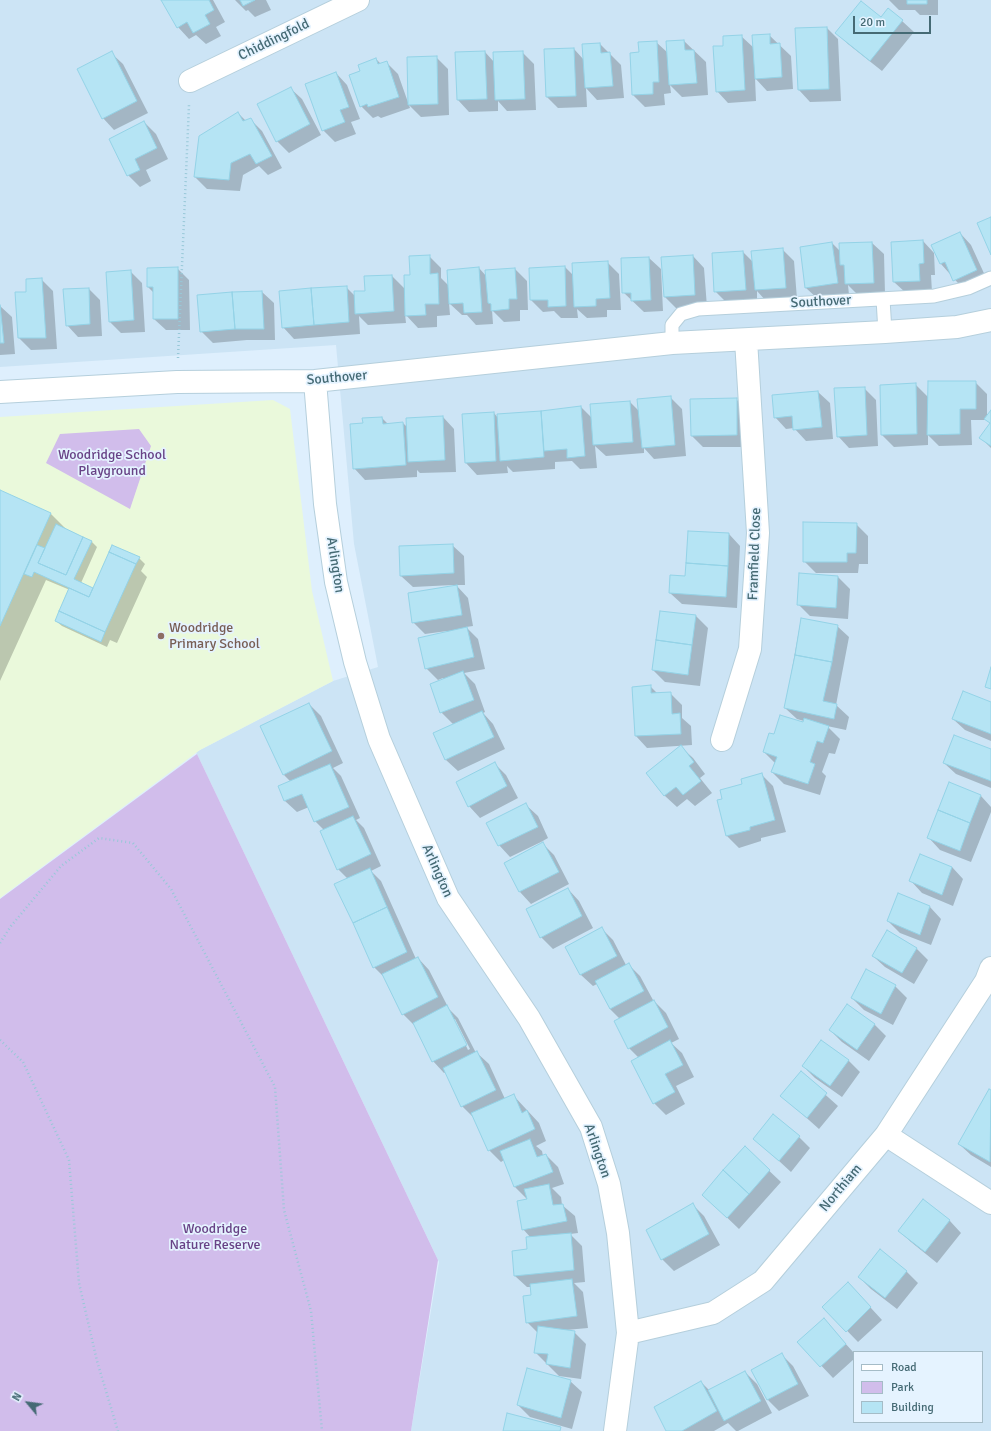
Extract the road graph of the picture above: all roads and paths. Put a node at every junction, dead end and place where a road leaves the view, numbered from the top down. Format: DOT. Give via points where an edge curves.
graph roads {
  1 [pos="358,0"];
  2 [pos="190,81"];
  3 [pos="991,278"];
  4 [pos="883,299"];
  5 [pos="991,320"];
  6 [pos="885,332"];
  7 [pos="746,340"];
  8 [pos="672,343"];
  9 [pos="315,381"];
  10 [pos="177,382"];
  11 [pos="0,392"];
  12 [pos="722,740"];
  13 [pos="0,943"];
  14 [pos="991,968"];
  15 [pos="0,1040"];
  16 [pos="886,1135"];
  17 [pos="991,1203"];
  18 [pos="628,1333"];
  19 [pos="118,1431"];
  20 [pos="322,1431"];
  21 [pos="615,1431"];
  1 -- 2 [label="street, Chiddingfold"];
  2 -- 10 [label="path"];
  3 -- 4 [label="lane, Southover" via="968,288 934,296"];
  4 -- 6 [label="lane"];
  4 -- 8 [label="lane, Southover" via="698,309 681,314 672,326"];
  5 -- 6 [label="street, Southover" via="957,327"];
  6 -- 7 [label="street, Southover"];
  7 -- 8 [label="street, Southover"];
  7 -- 12 [label="street, Framfield Close" via="758,533 750,649"];
  8 -- 9 [label="street, Southover"];
  9 -- 10 [label="street, Southover"];
  9 -- 18 [label="street, Arlington" via="325,504 336,582 355,662 379,739 448,898 529,1018 591,1127 609,1184 618,1233"];
  10 -- 11 [label="street, Southover"];
  13 -- 20 [label="path" via="60,866 99,838 133,843 171,890 275,1087 284,1210 311,1311"];
  14 -- 16 [label="street, Northiam" via="986,981"];
  15 -- 19 [label="path" via="23,1062 69,1160 79,1283 97,1361"];
  16 -- 17 [label="street"];
  16 -- 18 [label="street, Northiam" via="763,1281 714,1313"];
  18 -- 21 [label="street, Arlington"];
}
